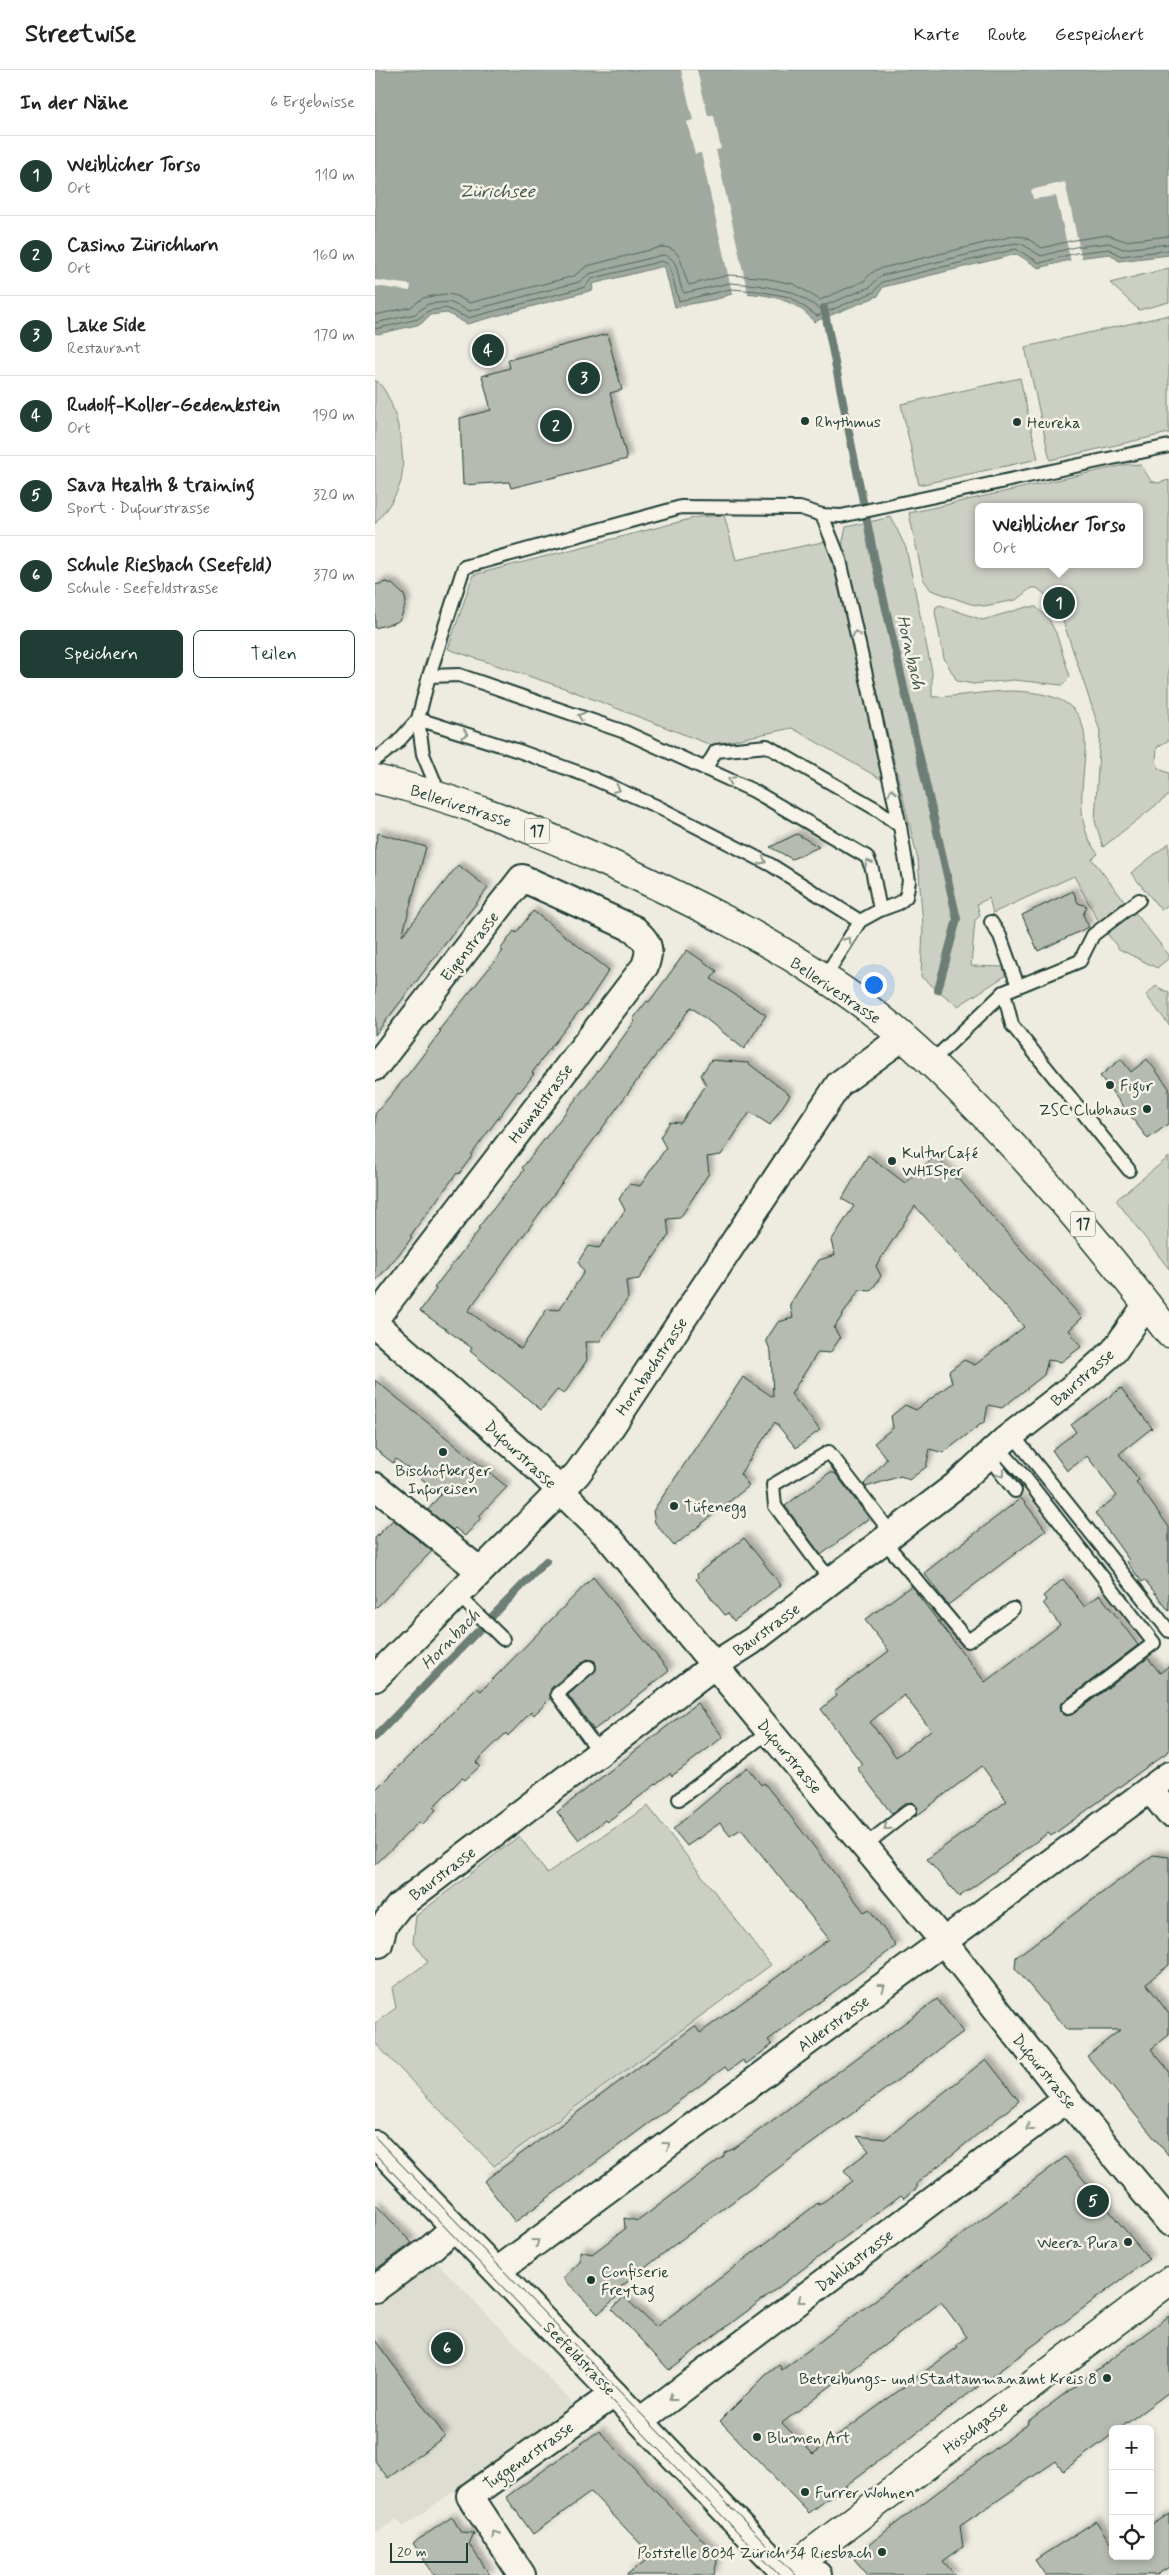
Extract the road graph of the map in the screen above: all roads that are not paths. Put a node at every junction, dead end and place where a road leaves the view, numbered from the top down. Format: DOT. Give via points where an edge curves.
graph roads {
  1 [pos="1169,446"];
  2 [pos="822,515"];
  3 [pos="429,676"];
  4 [pos="418,719"];
  5 [pos="375,760"];
  6 [pos="705,768"];
  7 [pos="375,779"];
  8 [pos="440,796"];
  9 [pos="900,826"];
  10 [pos="1139,900"];
  11 [pos="584,904"];
  12 [pos="880,910"];
  13 [pos="860,921"];
  14 [pos="991,922"];
  15 [pos="824,978"];
  16 [pos="1018,986"];
  17 [pos="1004,992"];
  18 [pos="903,1037"];
  19 [pos="931,1062"];
  20 [pos="375,1068"];
  21 [pos="1129,1170"];
  22 [pos="1147,1304"];
  23 [pos="375,1319"];
  24 [pos="375,1324"];
  25 [pos="1169,1333"];
  26 [pos="999,1446"];
  27 [pos="375,1486"];
  28 [pos="561,1491"];
  29 [pos="1015,1491"];
  30 [pos="888,1537"];
  31 [pos="480,1570"];
  32 [pos="831,1581"];
  33 [pos="457,1594"];
  34 [pos="1013,1608"];
  35 [pos="1169,1631"];
  36 [pos="498,1635"];
  37 [pos="716,1664"];
  38 [pos="589,1667"];
  39 [pos="375,1678"];
  40 [pos="1068,1708"];
  41 [pos="770,1731"];
  42 [pos="600,1753"];
  43 [pos="1160,1782"];
  44 [pos="679,1800"];
  45 [pos="910,1810"];
  46 [pos="1169,1813"];
  47 [pos="864,1846"];
  48 [pos="943,1942"];
  49 [pos="379,1944"];
  50 [pos="1067,2099"];
  51 [pos="375,2144"];
  52 [pos="1169,2222"];
  53 [pos="454,2228"];
  54 [pos="497,2271"];
  55 [pos="1169,2281"];
  56 [pos="375,2289"];
  57 [pos="614,2394"];
  58 [pos="640,2421"];
  59 [pos="785,2574"];
  60 [pos="522,2575"];
  61 [pos="818,2575"];
  1 -- 2 [label="lane" via="841,516"];
  2 -- 3 [label="lane" via="800,508 681,507 464,567"];
  9 -- 2 [label="lane, one-way" via="840,560"];
  3 -- 4 [label="lane"];
  6 -- 3 [label="lane, one-way" via="625,732 496,687 459,675"];
  4 -- 5 [label="lane" via="396,744"];
  4 -- 8 [label="lane" via="423,754"];
  4 -- 13 [label="lane, one-way" via="577,772 656,806 771,865"];
  6 -- 9 [label="lane" via="716,751 767,746"];
  12 -- 6 [label="lane, one-way" via="867,857 754,791"];
  7 -- 8 [label="main road, Bellerivestrasse / 17"];
  8 -- 15 [label="main road, Bellerivestrasse / 17" via="533,830 692,901 735,923"];
  9 -- 12 [label="lane" via="909,889 899,903"];
  10 -- 16 [label="lane" via="1093,935 1080,961"];
  11 -- 20 [label="street, Eigenstrasse" via="522,878"];
  11 -- 23 [label="street, Heimatstrasse" via="634,929 648,943 645,966"];
  12 -- 13 [label="lane"];
  15 -- 13 [label="lane, one-way"];
  14 -- 16 [label="lane" via="1001,936"];
  15 -- 18 [label="main road, Bellerivestrasse / 17"];
  16 -- 17 [label="lane"];
  17 -- 19 [label="lane"];
  17 -- 21 [label="lane" via="1012,1025"];
  18 -- 19 [label="main road, Bellerivestrasse / 17"];
  18 -- 28 [label="street, Hornbachstrasse" via="839,1084 601,1443"];
  19 -- 22 [label="main road, Bellerivestrasse / 17" via="1072,1210"];
  22 -- 25 [label="main road, Bellerivestrasse / 17"];
  22 -- 26 [label="street, Baurstrasse" via="1115,1351"];
  24 -- 28 [label="street, Dufourstrasse"];
  26 -- 29 [label="lane, one-way"];
  26 -- 30 [label="street, Baurstrasse" via="955,1486"];
  26 -- 35 [label="lane"];
  26 -- 40 [label="lane" via="1154,1643"];
  27 -- 31 [label="street"];
  28 -- 31 [label="street, Hornbachstrasse"];
  28 -- 37 [label="street, Dufourstrasse" via="610,1539"];
  30 -- 32 [label="street, Baurstrasse"];
  30 -- 32 [label="lane" via="829,1452 773,1485 775,1506"];
  30 -- 34 [label="lane" via="968,1641"];
  31 -- 33 [label="street, Hornbachstrasse"];
  32 -- 37 [label="street, Baurstrasse" via="752,1642"];
  33 -- 36 [label="lane"];
  33 -- 39 [label="street, Hornbachstrasse"];
  37 -- 41 [label="street, Dufourstrasse"];
  37 -- 42 [label="street, Baurstrasse"];
  38 -- 42 [label="lane" via="557,1694"];
  41 -- 44 [label="lane"];
  41 -- 47 [label="street, Dufourstrasse"];
  42 -- 49 [label="street, Baurstrasse" via="399,1906 384,1925"];
  43 -- 46 [label="street"];
  43 -- 48 [label="street, Alderstrasse"];
  45 -- 47 [label="lane, one-way"];
  47 -- 48 [label="street, Dufourstrasse"];
  48 -- 50 [label="street, Dufourstrasse"];
  54 -- 48 [label="street, Alderstrasse, one-way"];
  50 -- 52 [label="street, Dufourstrasse"];
  50 -- 58 [label="street, Dahliastrasse, one-way"];
  51 -- 53 [label="street, Seefeldstrasse"];
  53 -- 54 [label="street, Seefeldstrasse"];
  53 -- 56 [label="street"];
  54 -- 57 [label="street, Seefeldstrasse"];
  55 -- 59 [label="main road, Höschgasse"];
  57 -- 58 [label="street, Seefeldstrasse"];
  60 -- 57 [label="street, Tuggenerstrasse, one-way" via="470,2496"];
  58 -- 59 [label="street, Seefeldstrasse"];
  59 -- 61 [label="street"];
}
